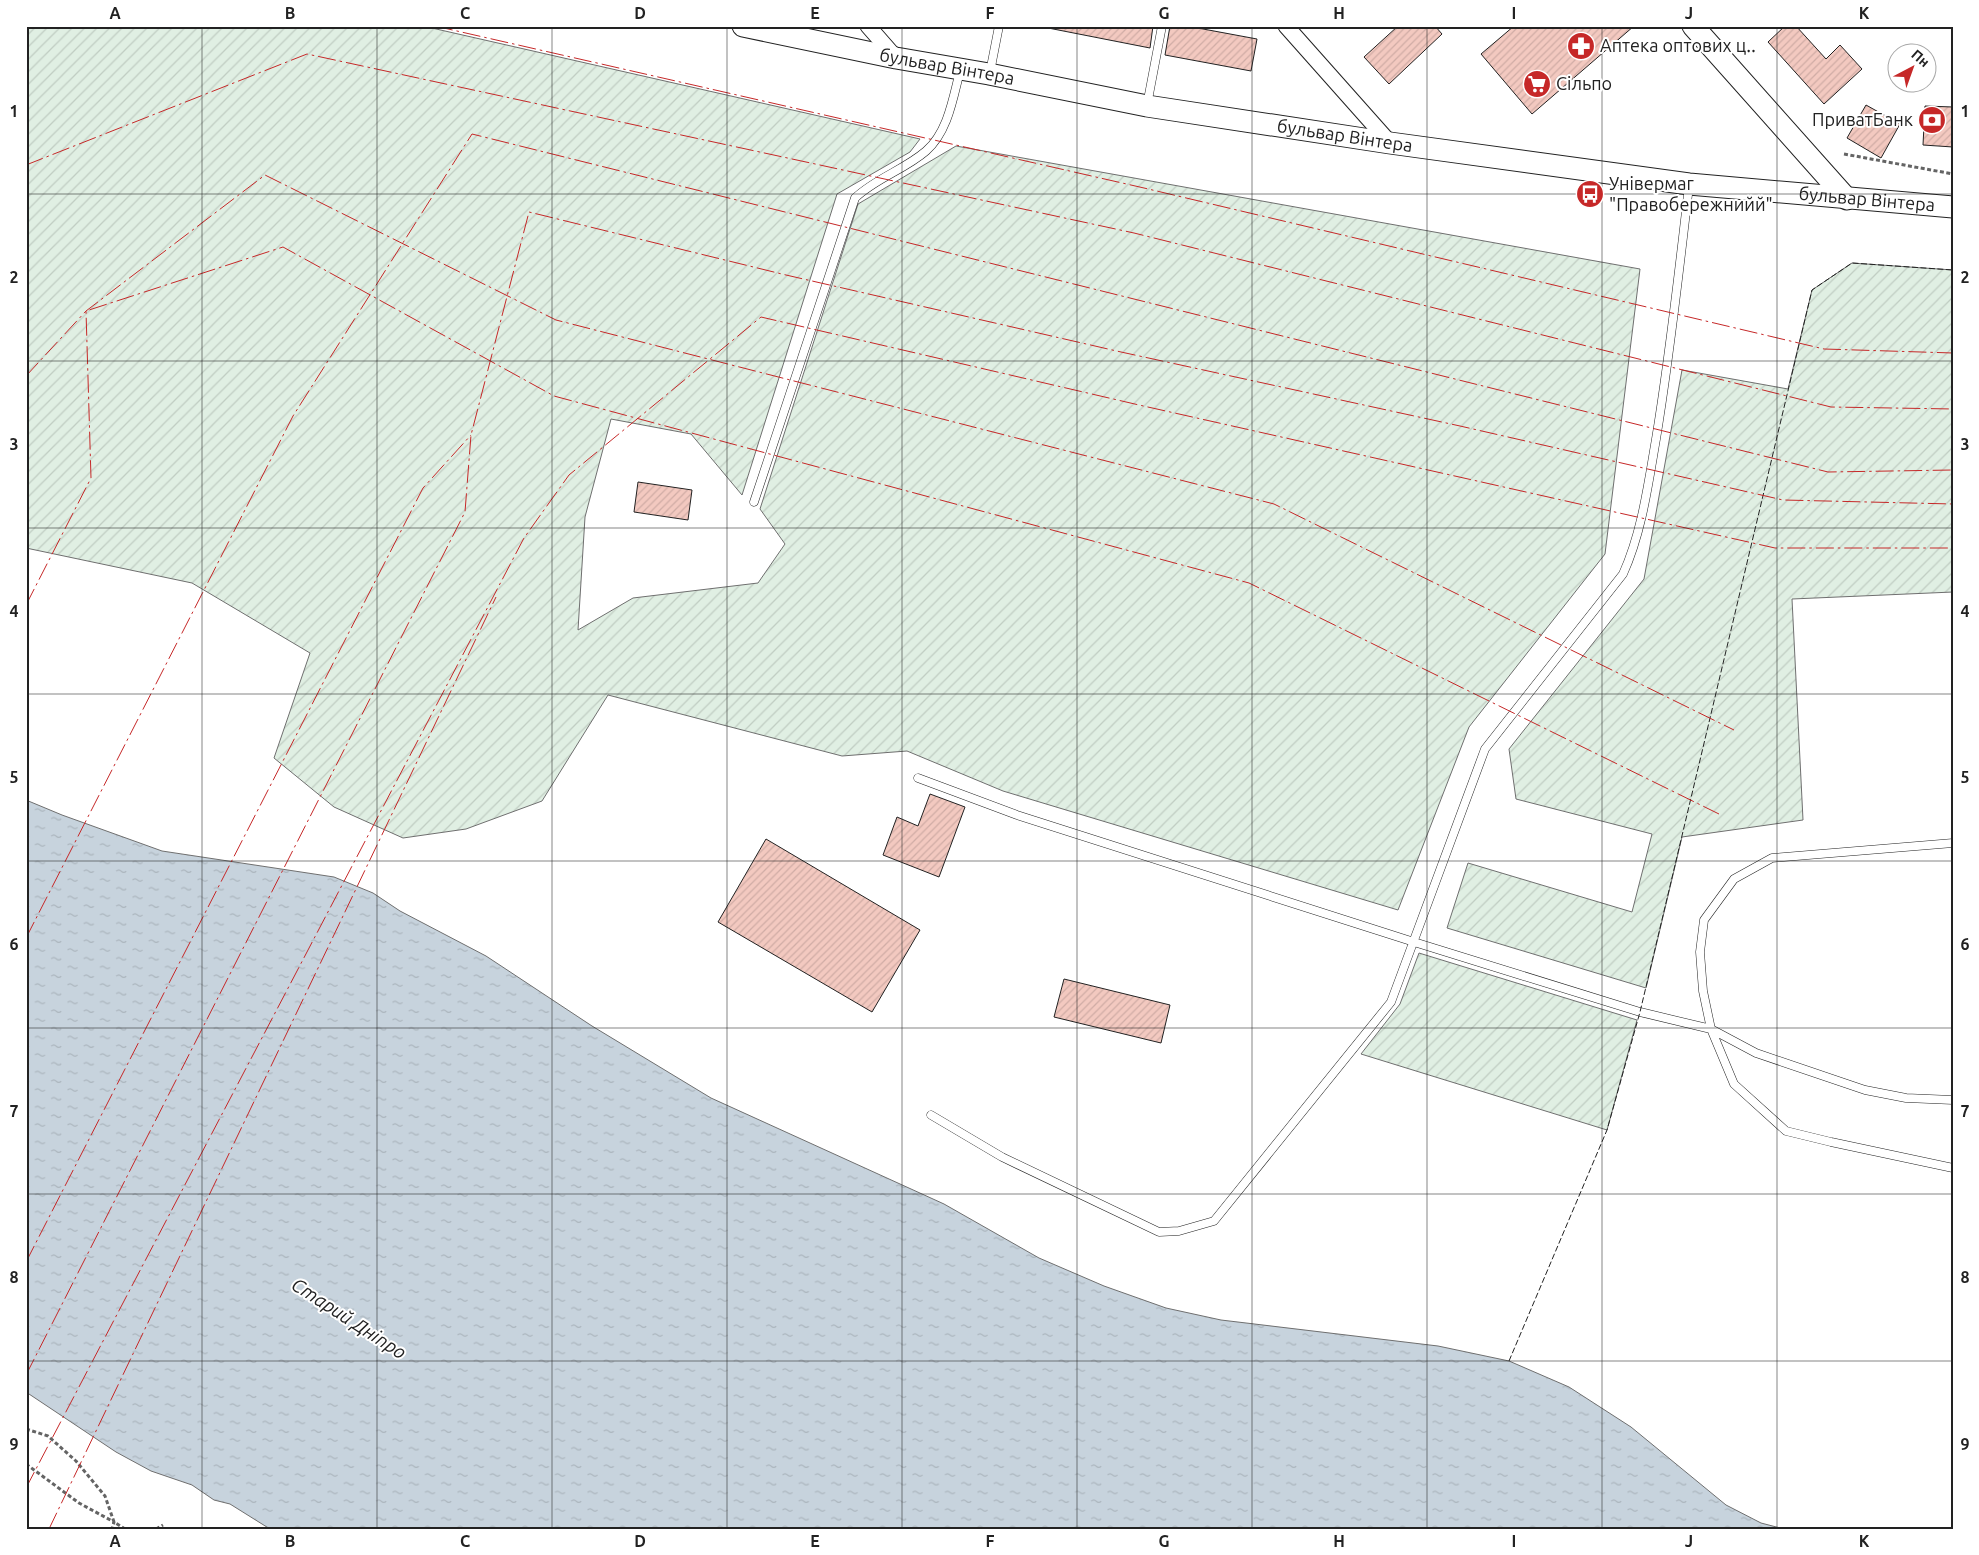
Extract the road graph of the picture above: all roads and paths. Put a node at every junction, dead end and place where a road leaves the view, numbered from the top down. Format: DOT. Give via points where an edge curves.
graph roads {
  1 [pos="743,26"];
  2 [pos="868,26"];
  3 [pos="999,26"];
  4 [pos="1162,26"];
  5 [pos="1286,26"];
  6 [pos="1693,26"];
  7 [pos="896,58"];
  8 [pos="961,69"];
  9 [pos="989,74"];
  10 [pos="1147,106"];
  11 [pos="1390,143"];
  12 [pos="1844,154"];
  13 [pos="1953,174"];
  14 [pos="1689,184"];
  15 [pos="1847,199"];
  16 [pos="1953,207"];
  17 [pos="754,502"];
  18 [pos="918,778"];
  19 [pos="1953,843"];
  20 [pos="1414,942"];
  21 [pos="1711,1030"];
  22 [pos="1953,1100"];
  23 [pos="931,1115"];
  24 [pos="1953,1168"];
  25 [pos="26,1429"];
  26 [pos="26,1464"];
  27 [pos="114,1522"];
  28 [pos="163,1525"];
  29 [pos="112,1529"];
  30 [pos="125,1529"];
  31 [pos="156,1529"];
  1 -- 7 [label="street, бульвар Вінтера"];
  2 -- 7 [label="street"];
  3 -- 9 [label="lane"];
  4 -- 10 [label="lane"];
  5 -- 11 [label="street"];
  6 -- 15 [label="street"];
  7 -- 8 [label="street, бульвар Вінтера"];
  8 -- 9 [label="street, бульвар Вінтера"];
  8 -- 17 [label="lane" via="952,106 939,135 926,151 864,189 855,198"];
  9 -- 10 [label="street, бульвар Вінтера"];
  10 -- 11 [label="street, бульвар Вінтера"];
  11 -- 14 [label="street, бульвар Вінтера"];
  12 -- 13 [label="path"];
  14 -- 15 [label="street, бульвар Вінтера"];
  14 -- 20 [label="lane" via="1665,388 1633,551 1622,574 1485,749"];
  15 -- 16 [label="street, бульвар Вінтера"];
  18 -- 20 [label="lane" via="1018,815"];
  19 -- 21 [label="lane" via="1772,858 1734,879 1704,920 1700,952"];
  20 -- 21 [label="lane" via="1640,1012"];
  20 -- 23 [label="lane" via="1391,1002 1214,1220 1179,1231 1159,1232 1002,1158"];
  21 -- 22 [label="lane" via="1756,1053 1865,1090 1906,1098"];
  21 -- 24 [label="lane" via="1734,1084 1786,1131"];
  25 -- 27 [label="path" via="48,1436 76,1461 105,1496"];
  26 -- 27 [label="path" via="79,1503"];
  27 -- 29 [label="path"];
  27 -- 30 [label="path"];
  28 -- 31 [label="path"];
}
